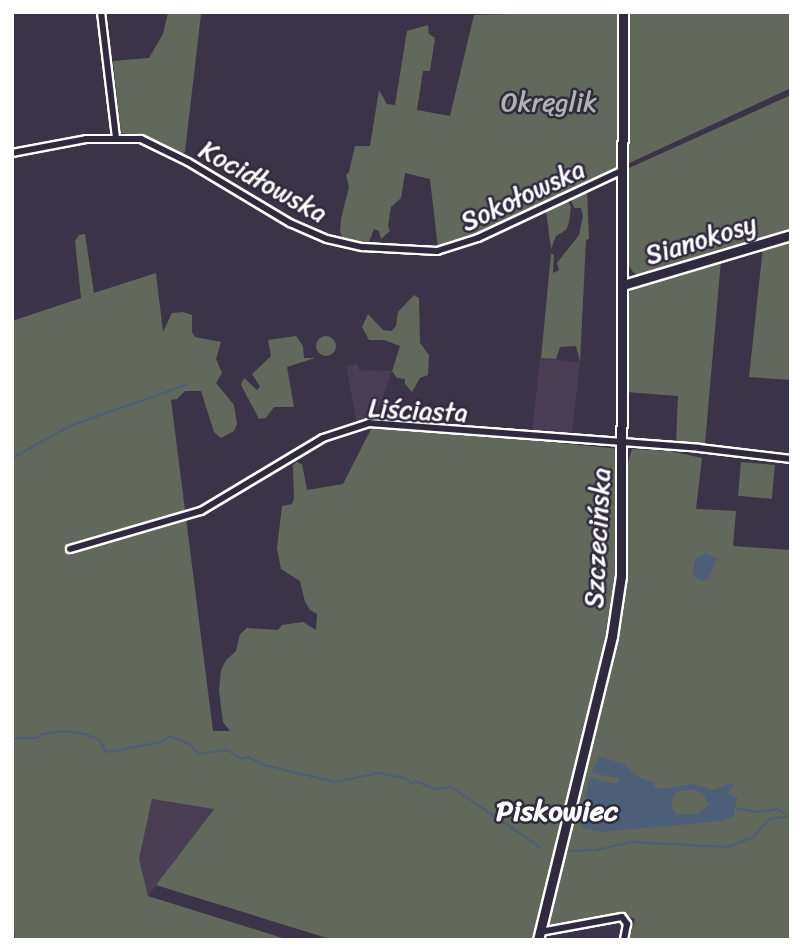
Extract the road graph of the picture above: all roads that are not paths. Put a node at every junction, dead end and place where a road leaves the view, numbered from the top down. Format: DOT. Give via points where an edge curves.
graph roads {
  1 [pos="101,12"];
  2 [pos="623,12"];
  3 [pos="116,137"];
  4 [pos="12,153"];
  5 [pos="623,170"];
  6 [pos="791,235"];
  7 [pos="437,251"];
  8 [pos="623,285"];
  9 [pos="623,444"];
  10 [pos="791,459"];
  11 [pos="70,549"];
  12 [pos="539,936"];
  13 [pos="624,940"];
  1 -- 3 [label="street"];
  2 -- 5 [label="main road, Szczecińska"];
  3 -- 4 [label="street"];
  3 -- 7 [label="street, Kocidłowska" via="151,142 290,223 327,239 363,247"];
  5 -- 7 [label="street, Sokołowska" via="471,242"];
  5 -- 8 [label="main road, Szczecińska"];
  6 -- 8 [label="main road, Sianokosy"];
  8 -- 9 [label="main road, Szczecińska"];
  9 -- 10 [label="street, Liściasta"];
  9 -- 11 [label="street, Liściasta" via="369,423 323,438 201,511"];
  9 -- 12 [label="main road, Szczecińska" via="617,614"];
  12 -- 13 [label="street" via="622,917 627,924"];
}
